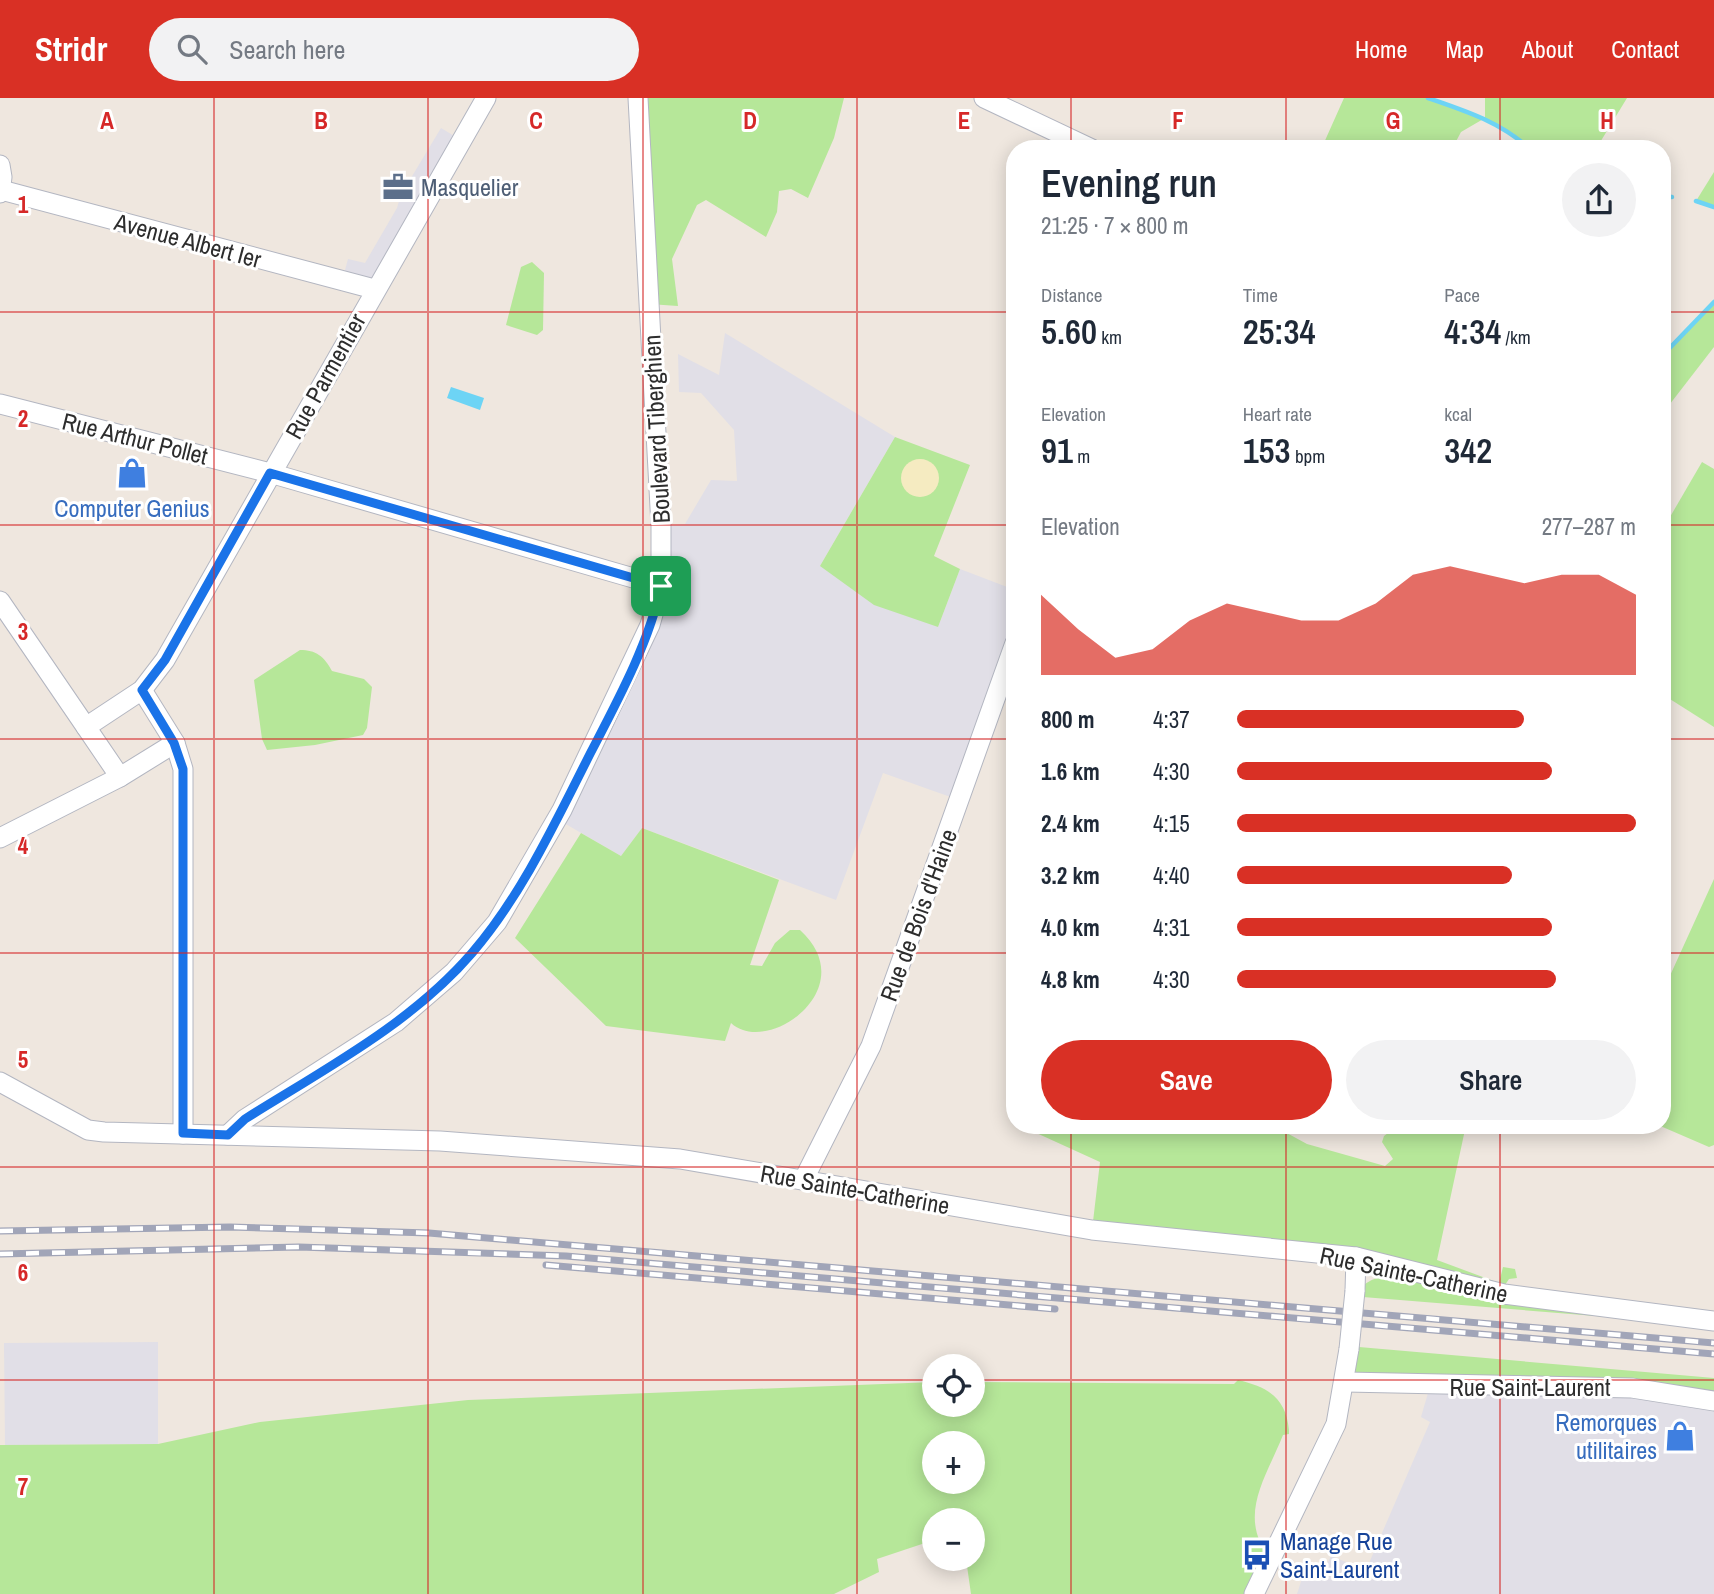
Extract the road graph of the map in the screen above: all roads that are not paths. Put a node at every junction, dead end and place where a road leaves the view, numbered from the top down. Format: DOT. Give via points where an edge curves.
graph roads {
  1 [pos="486,98"];
  2 [pos="638,98"];
  3 [pos="984,98"];
  4 [pos="1073,140"];
  5 [pos="0,165"];
  6 [pos="1,191"];
  7 [pos="374,289"];
  8 [pos="0,404"];
  9 [pos="270,473"];
  10 [pos="661,586"];
  11 [pos="0,601"];
  12 [pos="1006,668"];
  13 [pos="142,690"];
  14 [pos="86,727"];
  15 [pos="174,743"];
  16 [pos="120,777"];
  17 [pos="0,838"];
  18 [pos="0,1082"];
  19 [pos="183,1133"];
  20 [pos="228,1135"];
  21 [pos="804,1179"];
  22 [pos="1356,1257"];
  23 [pos="1714,1321"];
  24 [pos="1346,1382"];
  25 [pos="1714,1401"];
  26 [pos="1254,1594"];
  1 -- 7 [label="street, Rue Parmentier"];
  2 -- 10 [label="street, Boulevard Tiberghien" via="662,526"];
  3 -- 4 [label="street"];
  5 -- 6 [label="street"];
  6 -- 7 [label="street, Avenue Albert Ier"];
  7 -- 9 [label="street, Rue Parmentier"];
  8 -- 9 [label="street, Rue Arthur Pollet"];
  9 -- 10 [label="street, Rue Arthur Pollet"];
  9 -- 13 [label="street, Rue Parmentier" via="165,660"];
  10 -- 20 [label="street, Boulevard Tiberghien" via="650,625 599,737 557,819 489,932 454,972 396,1022 245,1119"];
  11 -- 14 [label="street"];
  12 -- 21 [label="street, Rue de Bois d'Haine" via="870,1046"];
  13 -- 14 [label="street, Rue Parmentier"];
  13 -- 15 [label="street"];
  14 -- 16 [label="street"];
  15 -- 16 [label="street"];
  15 -- 19 [label="street" via="183,769"];
  16 -- 17 [label="street"];
  18 -- 19 [label="street, Rue Sainte-Catherine" via="88,1130"];
  19 -- 20 [label="street, Rue Sainte-Catherine"];
  20 -- 21 [label="street, Rue Sainte-Catherine" via="606,1151"];
  21 -- 22 [label="street, Rue Sainte-Catherine" via="1092,1230"];
  22 -- 23 [label="street, Rue Sainte-Catherine" via="1504,1294"];
  22 -- 24 [label="street, bridge"];
  24 -- 25 [label="street, Rue Saint-Laurent" via="1632,1388"];
  24 -- 26 [label="street" via="1336,1424"];
}
